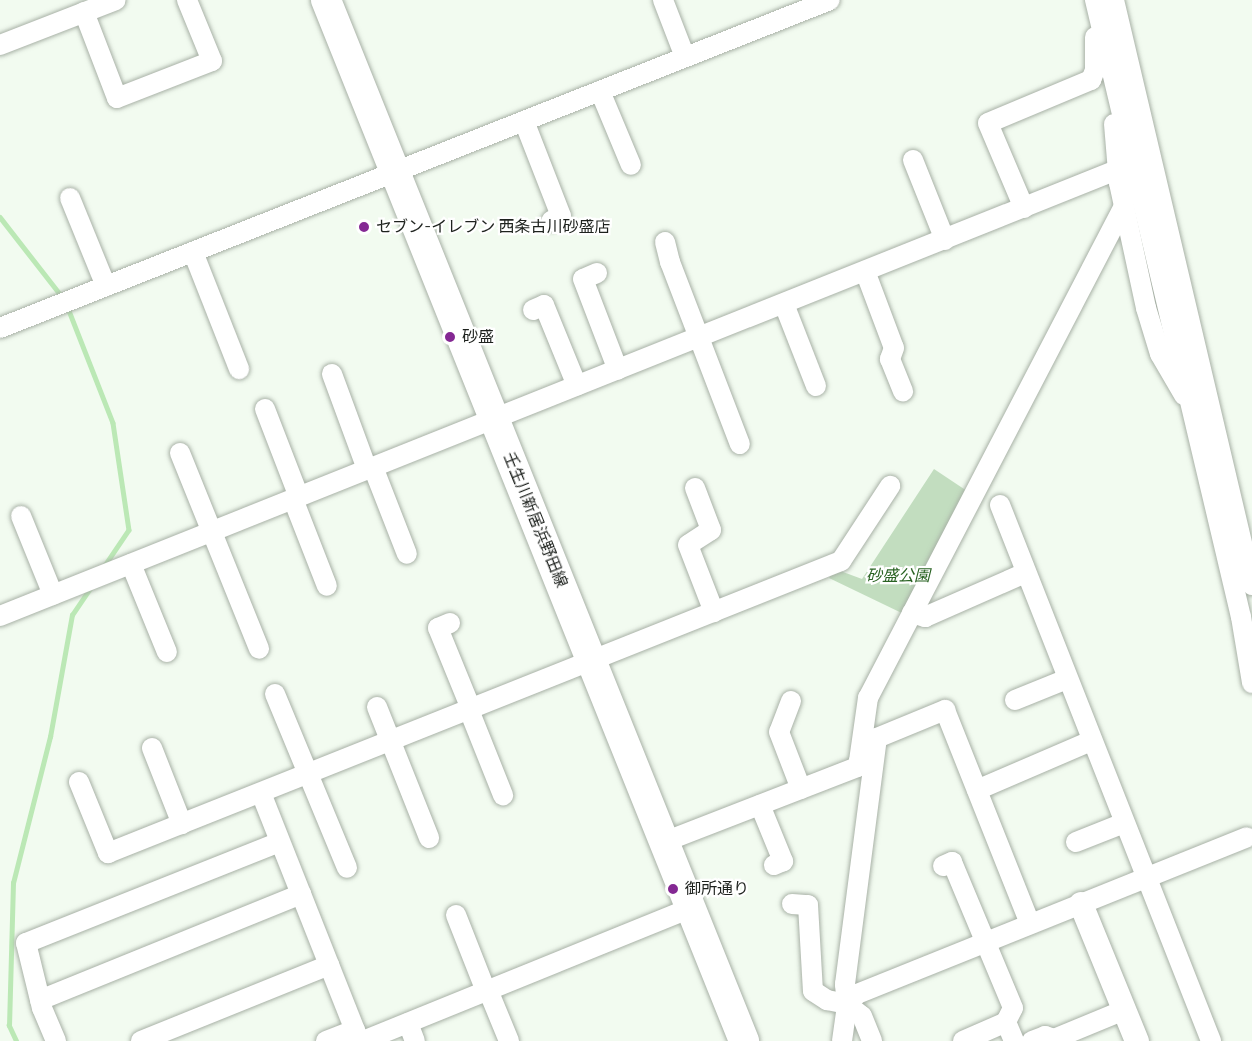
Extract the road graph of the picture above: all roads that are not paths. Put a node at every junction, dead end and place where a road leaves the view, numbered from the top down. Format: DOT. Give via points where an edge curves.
graph roads {
  1 [pos="116,0"];
  2 [pos="187,0"];
  3 [pos="326,0"];
  4 [pos="663,0"];
  5 [pos="830,0"];
  6 [pos="1095,0"];
  7 [pos="1114,0"];
  8 [pos="84,12"];
  9 [pos="1100,23"];
  10 [pos="0,45"];
  11 [pos="685,57"];
  12 [pos="600,91"];
  13 [pos="1117,98"];
  14 [pos="524,121"];
  15 [pos="913,160"];
  16 [pos="631,165"];
  17 [pos="1117,170"];
  18 [pos="395,172"];
  19 [pos="70,198"];
  20 [pos="1024,208"];
  21 [pos="1123,208"];
  22 [pos="551,220"];
  23 [pos="945,240"];
  24 [pos="665,242"];
  25 [pos="193,252"];
  26 [pos="865,271"];
  27 [pos="597,273"];
  28 [pos="106,286"];
  29 [pos="784,304"];
  30 [pos="533,310"];
  31 [pos="0,328"];
  32 [pos="699,338"];
  33 [pos="240,369"];
  34 [pos="618,370"];
  35 [pos="332,374"];
  36 [pos="577,386"];
  37 [pos="816,386"];
  38 [pos="903,392"];
  39 [pos="1191,404"];
  40 [pos="265,409"];
  41 [pos="494,419"];
  42 [pos="740,444"];
  43 [pos="180,453"];
  44 [pos="370,468"];
  45 [pos="890,486"];
  46 [pos="695,488"];
  47 [pos="296,498"];
  48 [pos="999,505"];
  49 [pos="21,516"];
  50 [pos="212,531"];
  51 [pos="407,554"];
  52 [pos="131,564"];
  53 [pos="1025,573"];
  54 [pos="1252,585"];
  55 [pos="327,586"];
  56 [pos="53,595"];
  57 [pos="714,612"];
  58 [pos="0,615"];
  59 [pos="917,615"];
  60 [pos="450,623"];
  61 [pos="259,649"];
  62 [pos="166,652"];
  63 [pos="592,662"];
  64 [pos="1067,679"];
  65 [pos="1252,683"];
  66 [pos="275,694"];
  67 [pos="1016,700"];
  68 [pos="791,701"];
  69 [pos="377,707"];
  70 [pos="470,710"];
  71 [pos="391,741"];
  72 [pos="1091,741"];
  73 [pos="152,748"];
  74 [pos="866,762"];
  75 [pos="308,774"];
  76 [pos="79,782"];
  77 [pos="801,789"];
  78 [pos="977,790"];
  79 [pos="261,793"];
  80 [pos="503,795"];
  81 [pos="760,805"];
  82 [pos="1124,823"];
  83 [pos="182,824"];
  84 [pos="1247,837"];
  85 [pos="429,838"];
  86 [pos="280,842"];
  87 [pos="664,842"];
  88 [pos="1076,842"];
  89 [pos="774,865"];
  90 [pos="943,866"];
  91 [pos="347,868"];
  92 [pos="1146,878"];
  93 [pos="301,894"];
  94 [pos="792,904"];
  95 [pos="1081,904"];
  96 [pos="690,908"];
  97 [pos="456,915"];
  98 [pos="1030,924"];
  99 [pos="985,942"];
  100 [pos="329,965"];
  101 [pos="487,991"];
  102 [pos="40,1000"];
  103 [pos="847,1004"];
  104 [pos="1124,1010"];
  105 [pos="1006,1022"];
  106 [pos="412,1032"];
  107 [pos="359,1037"];
  108 [pos="56,1041"];
  109 [pos="141,1041"];
  110 [pos="326,1041"];
  111 [pos="509,1041"];
  112 [pos="744,1041"];
  113 [pos="842,1041"];
  114 [pos="872,1041"];
  115 [pos="963,1041"];
  116 [pos="1014,1041"];
  117 [pos="1032,1041"];
  118 [pos="1137,1041"];
  119 [pos="1211,1041"];
  1 -- 8 [label="street"];
  2 -- 8 [label="street" via="212,61 117,98"];
  3 -- 18 [label="main road, 壬生川新居浜野田線"];
  4 -- 11 [label="street"];
  5 -- 11 [label="street"];
  6 -- 9 [label="street"];
  7 -- 54 [label="street"];
  8 -- 10 [label="street"];
  9 -- 13 [label="street"];
  9 -- 20 [label="street" via="1091,80 988,123"];
  11 -- 12 [label="street"];
  12 -- 14 [label="street"];
  12 -- 16 [label="street"];
  13 -- 17 [label="street"];
  13 -- 39 [label="street"];
  14 -- 18 [label="street"];
  14 -- 22 [label="street" via="561,216"];
  15 -- 23 [label="street"];
  17 -- 20 [label="street"];
  17 -- 21 [label="street"];
  18 -- 25 [label="street"];
  18 -- 41 [label="main road, 壬生川新居浜野田線"];
  19 -- 28 [label="street"];
  20 -- 23 [label="street"];
  21 -- 39 [label="street" via="1160,354"];
  21 -- 59 [label="street"];
  23 -- 26 [label="street"];
  24 -- 32 [label="street"];
  25 -- 28 [label="street"];
  25 -- 33 [label="street"];
  26 -- 29 [label="street"];
  26 -- 38 [label="street" via="894,348 890,359"];
  27 -- 34 [label="street" via="583,279"];
  28 -- 31 [label="street"];
  29 -- 32 [label="street"];
  29 -- 37 [label="street"];
  30 -- 36 [label="street" via="544,306"];
  32 -- 34 [label="street"];
  32 -- 42 [label="street"];
  34 -- 36 [label="street"];
  35 -- 44 [label="street"];
  36 -- 41 [label="street"];
  39 -- 65 [label="street"];
  40 -- 47 [label="street"];
  41 -- 44 [label="street"];
  41 -- 63 [label="main road, 壬生川新居浜野田線"];
  43 -- 50 [label="street"];
  44 -- 47 [label="street"];
  44 -- 51 [label="street"];
  45 -- 57 [label="street" via="841,561"];
  46 -- 57 [label="street" via="711,530 688,544"];
  47 -- 50 [label="street"];
  47 -- 55 [label="street"];
  48 -- 53 [label="street"];
  49 -- 56 [label="street"];
  50 -- 52 [label="street"];
  50 -- 61 [label="street"];
  52 -- 56 [label="street"];
  52 -- 62 [label="street"];
  53 -- 59 [label="street"];
  53 -- 64 [label="street"];
  56 -- 58 [label="street"];
  57 -- 63 [label="street"];
  59 -- 74 [label="street" via="868,698"];
  60 -- 70 [label="street" via="438,627"];
  63 -- 70 [label="street"];
  63 -- 87 [label="main road, 壬生川新居浜野田線"];
  64 -- 67 [label="street"];
  64 -- 72 [label="street"];
  66 -- 75 [label="street"];
  68 -- 77 [label="street" via="779,732"];
  69 -- 71 [label="street"];
  70 -- 71 [label="street"];
  70 -- 80 [label="street"];
  71 -- 75 [label="street"];
  71 -- 85 [label="street"];
  72 -- 78 [label="street"];
  72 -- 82 [label="street"];
  73 -- 83 [label="street"];
  74 -- 77 [label="street"];
  74 -- 78 [label="street" via="877,738 945,710"];
  74 -- 103 [label="street" via="845,984"];
  75 -- 79 [label="street"];
  75 -- 91 [label="street"];
  76 -- 83 [label="street" via="108,853"];
  77 -- 81 [label="street"];
  78 -- 98 [label="street"];
  79 -- 83 [label="street"];
  79 -- 86 [label="street"];
  81 -- 87 [label="street"];
  81 -- 89 [label="street" via="783,861"];
  82 -- 88 [label="street"];
  82 -- 92 [label="street"];
  84 -- 92 [label="street"];
  86 -- 93 [label="street"];
  86 -- 102 [label="street" via="26,943"];
  87 -- 96 [label="main road, 壬生川新居浜野田線"];
  90 -- 99 [label="street" via="952,862"];
  92 -- 95 [label="street"];
  92 -- 119 [label="street"];
  93 -- 100 [label="street"];
  93 -- 102 [label="street"];
  94 -- 103 [label="street" via="808,905 813,991 827,1000"];
  95 -- 98 [label="street"];
  95 -- 104 [label="street"];
  96 -- 101 [label="street"];
  96 -- 112 [label="main road, 壬生川新居浜野田線"];
  97 -- 101 [label="street"];
  98 -- 99 [label="street"];
  99 -- 103 [label="street" via="857,994"];
  99 -- 105 [label="street" via="1013,1008"];
  100 -- 107 [label="street"];
  100 -- 109 [label="street"];
  101 -- 106 [label="street"];
  101 -- 111 [label="street"];
  102 -- 108 [label="street"];
  103 -- 113 [label="street"];
  103 -- 114 [label="street" via="862,1016"];
  104 -- 117 [label="street" via="1054,1039 1045,1036"];
  104 -- 118 [label="street"];
  105 -- 115 [label="street"];
  105 -- 116 [label="street"];
  106 -- 107 [label="street"];
  107 -- 110 [label="street"];
}
